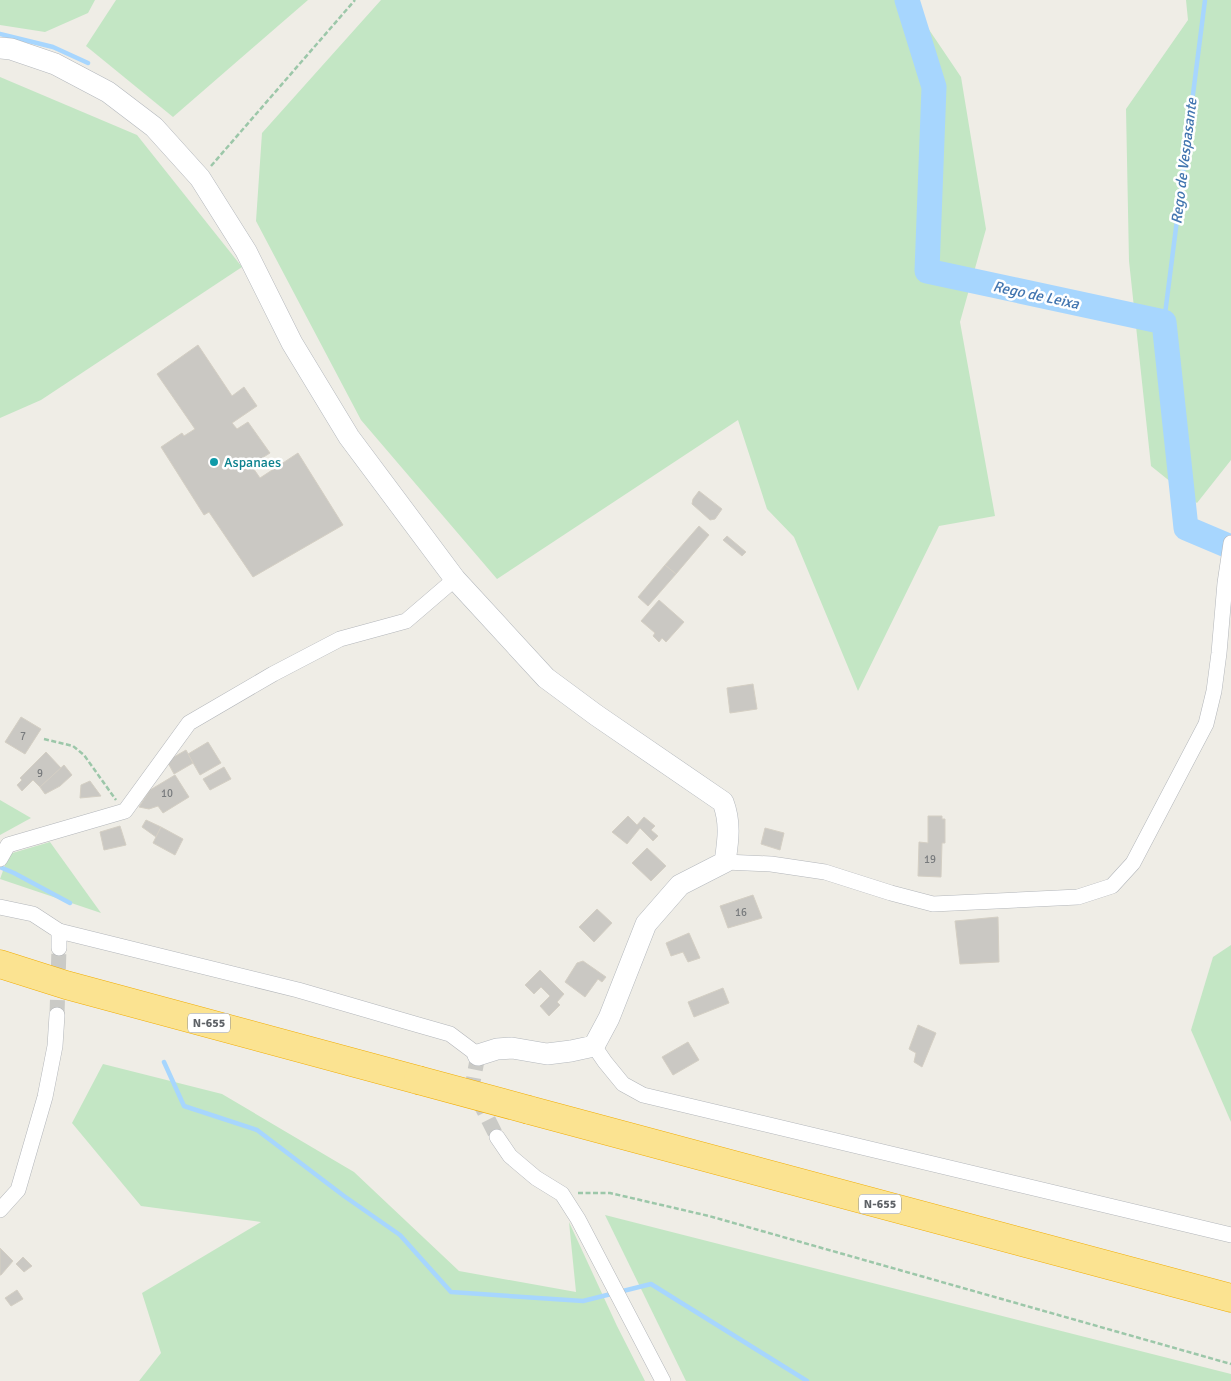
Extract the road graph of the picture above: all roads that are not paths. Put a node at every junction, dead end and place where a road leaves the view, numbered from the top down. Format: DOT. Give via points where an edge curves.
graph roads {
  1 [pos="0,48"];
  2 [pos="1231,543"];
  3 [pos="455,579"];
  4 [pos="0,859"];
  5 [pos="725,862"];
  6 [pos="0,907"];
  7 [pos="59,931"];
  8 [pos="59,948"];
  9 [pos="0,964"];
  10 [pos="57,1015"];
  11 [pos="594,1046"];
  12 [pos="478,1055"];
  13 [pos="496,1137"];
  14 [pos="0,1210"];
  15 [pos="1231,1235"];
  16 [pos="1231,1298"];
  17 [pos="663,1381"];
  1 -- 3 [label="street" via="55,64 108,92 154,127 200,178 246,251 292,343 349,437"];
  2 -- 5 [label="street" via="1220,653 1206,724 1133,863 1112,886 1078,897 933,904 825,872 771,864"];
  3 -- 4 [label="street" via="406,621 340,639 189,723 125,811 8,845"];
  3 -- 5 [label="street" via="546,678 723,802 728,814 729,832"];
  5 -- 11 [label="street" via="680,886 646,924 609,1018"];
  6 -- 7 [label="street" via="34,914"];
  7 -- 8 [label="street"];
  7 -- 12 [label="street" via="298,990 450,1034"];
  9 -- 16 [label="highway, N-655, bridge" via="66,985"];
  10 -- 14 [label="street" via="55,1046 44,1097 18,1190"];
  11 -- 12 [label="street" via="547,1054 512,1048"];
  11 -- 15 [label="street" via="623,1084 644,1095"];
  13 -- 17 [label="street" via="510,1156 562,1194"];
}
